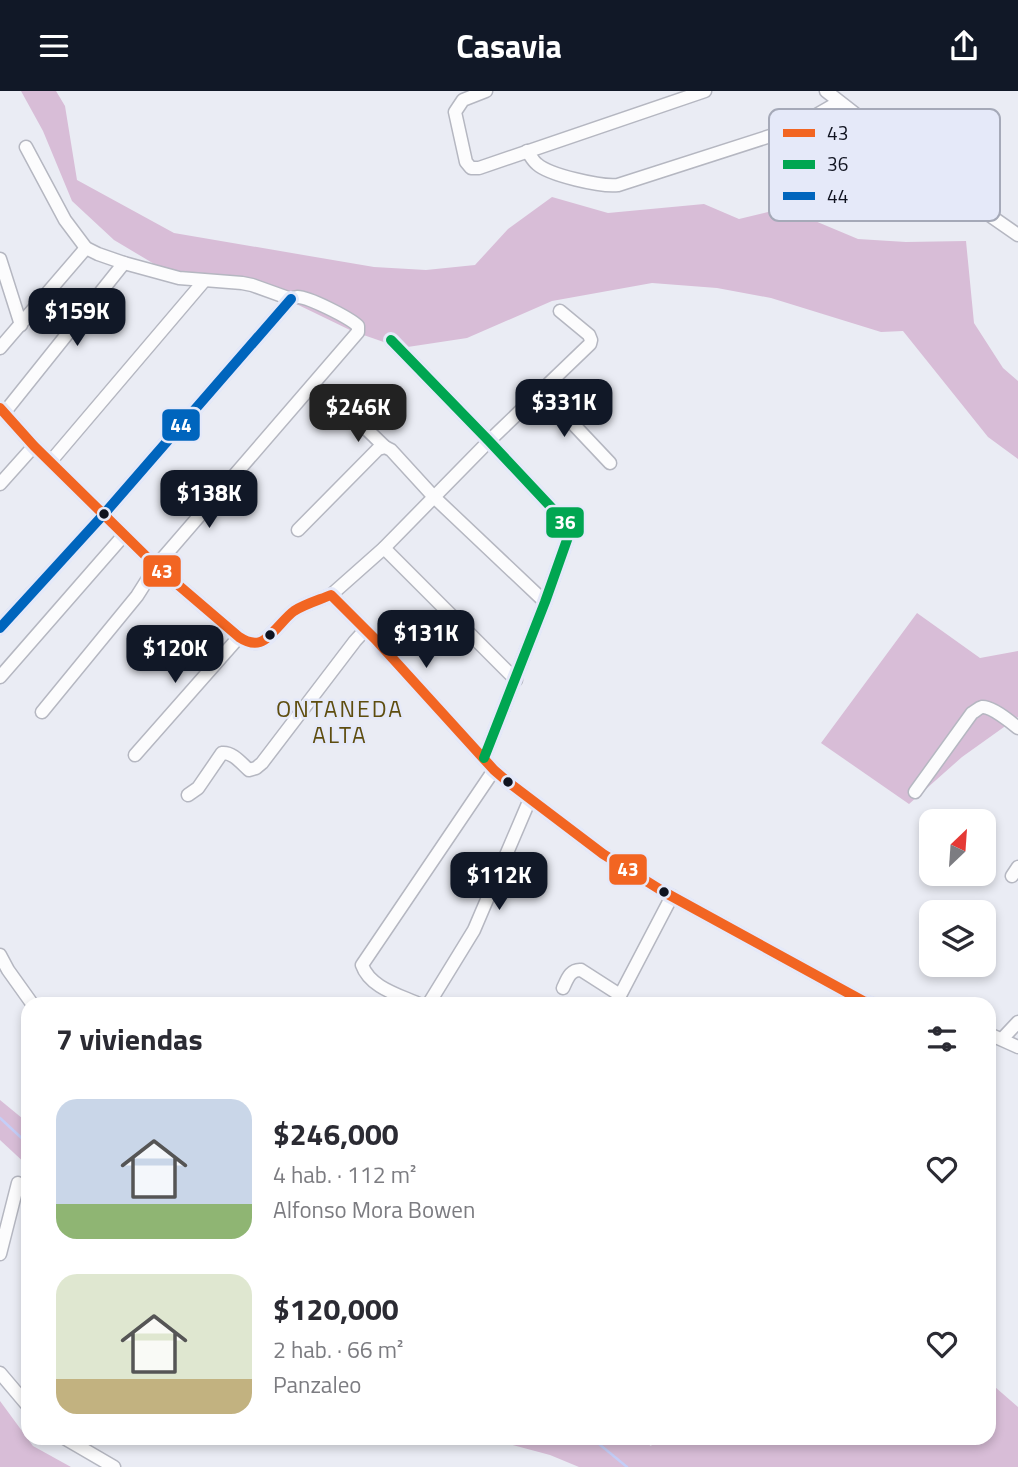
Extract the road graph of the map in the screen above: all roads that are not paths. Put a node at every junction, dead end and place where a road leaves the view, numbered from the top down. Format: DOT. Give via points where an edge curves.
graph roads {
  1 [pos="486,91"];
  2 [pos="705,91"];
  3 [pos="826,91"];
  4 [pos="839,102"];
  5 [pos="827,109"];
  6 [pos="848,109"];
  7 [pos="769,136"];
  8 [pos="26,147"];
  9 [pos="527,151"];
  10 [pos="998,221"];
  11 [pos="1018,235"];
  12 [pos="86,247"];
  13 [pos="0,260"];
  14 [pos="124,263"];
  15 [pos="3,277"];
  16 [pos="204,281"];
  17 [pos="291,299"];
  18 [pos="561,311"];
  19 [pos="21,325"];
  20 [pos="391,340"];
  21 [pos="0,348"];
  22 [pos="542,391"];
  23 [pos="2,410"];
  24 [pos="355,417"];
  25 [pos="489,441"];
  26 [pos="34,446"];
  27 [pos="382,448"];
  28 [pos="51,461"];
  29 [pos="610,463"];
  30 [pos="0,485"];
  31 [pos="433,497"];
  32 [pos="104,514"];
  33 [pos="298,530"];
  34 [pos="124,535"];
  35 [pos="384,548"];
  36 [pos="156,566"];
  37 [pos="331,595"];
  38 [pos="545,602"];
  39 [pos="0,628"];
  40 [pos="365,630"];
  41 [pos="239,637"];
  42 [pos="0,677"];
  43 [pos="516,680"];
  44 [pos="42,712"];
  45 [pos="1018,728"];
  46 [pos="135,755"];
  47 [pos="484,758"];
  48 [pos="494,770"];
  49 [pos="915,792"];
  50 [pos="188,795"];
  51 [pos="530,799"];
  52 [pos="672,896"];
  53 [pos="0,955"];
  54 [pos="563,988"];
  55 [pos="27,997"];
  56 [pos="403,997"];
  57 [pos="433,997"];
  58 [pos="614,997"];
  59 [pos="620,997"];
  60 [pos="856,997"];
  61 [pos="1018,1022"];
  62 [pos="996,1035"];
  63 [pos="996,1036"];
  64 [pos="1018,1047"];
  65 [pos="18,1183"];
  66 [pos="0,1254"];
  67 [pos="0,1373"];
  68 [pos="21,1398"];
  69 [pos="76,1445"];
  70 [pos="114,1467"];
  1 -- 9 [label="street" via="463,100 455,112 466,162 471,168 479,167"];
  2 -- 9 [label="street"];
  3 -- 4 [label="street"];
  4 -- 5 [label="street"];
  4 -- 6 [label="street"];
  7 -- 9 [label="street" via="618,185 600,185 551,171 537,164"];
  8 -- 12 [label="street" via="65,220"];
  10 -- 11 [label="street"];
  12 -- 14 [label="street"];
  12 -- 19 [label="street"];
  13 -- 15 [label="street"];
  14 -- 16 [label="street"];
  14 -- 23 [label="street"];
  15 -- 19 [label="street"];
  16 -- 17 [label="street" via="252,285"];
  16 -- 28 [label="street"];
  17 -- 32 [label="street"];
  17 -- 36 [label="street" via="308,299 333,310 355,323 358,332"];
  18 -- 22 [label="street" via="591,342"];
  19 -- 21 [label="street"];
  20 -- 25 [label="street"];
  22 -- 25 [label="street"];
  22 -- 29 [label="street"];
  23 -- 26 [label="street"];
  24 -- 27 [label="street"];
  25 -- 31 [label="street"];
  25 -- 38 [label="street" via="568,528"];
  26 -- 28 [label="street"];
  26 -- 30 [label="street"];
  27 -- 31 [label="street" via="391,450"];
  27 -- 33 [label="street"];
  28 -- 32 [label="street"];
  31 -- 35 [label="street"];
  31 -- 38 [label="street"];
  32 -- 34 [label="street"];
  32 -- 39 [label="street"];
  34 -- 36 [label="street"];
  34 -- 42 [label="street"];
  35 -- 37 [label="street"];
  35 -- 43 [label="street"];
  36 -- 41 [label="street"];
  36 -- 44 [label="street"];
  37 -- 40 [label="street"];
  37 -- 41 [label="street" via="295,611 264,641"];
  38 -- 43 [label="street"];
  40 -- 47 [label="street"];
  40 -- 50 [label="street" via="262,763 249,770 232,755 222,753"];
  41 -- 46 [label="street"];
  43 -- 47 [label="street"];
  45 -- 49 [label="street" via="990,709 978,709"];
  47 -- 48 [label="street"];
  48 -- 51 [label="street"];
  48 -- 56 [label="street" via="362,965 370,979"];
  51 -- 52 [label="street" via="603,854"];
  51 -- 57 [label="street" via="474,930"];
  52 -- 59 [label="street"];
  52 -- 60 [label="street"];
  53 -- 55 [label="street"];
  54 -- 58 [label="street" via="578,970"];
  61 -- 62 [label="street"];
  63 -- 64 [label="street"];
  65 -- 66 [label="street"];
  67 -- 68 [label="street"];
  69 -- 70 [label="street"];
}
